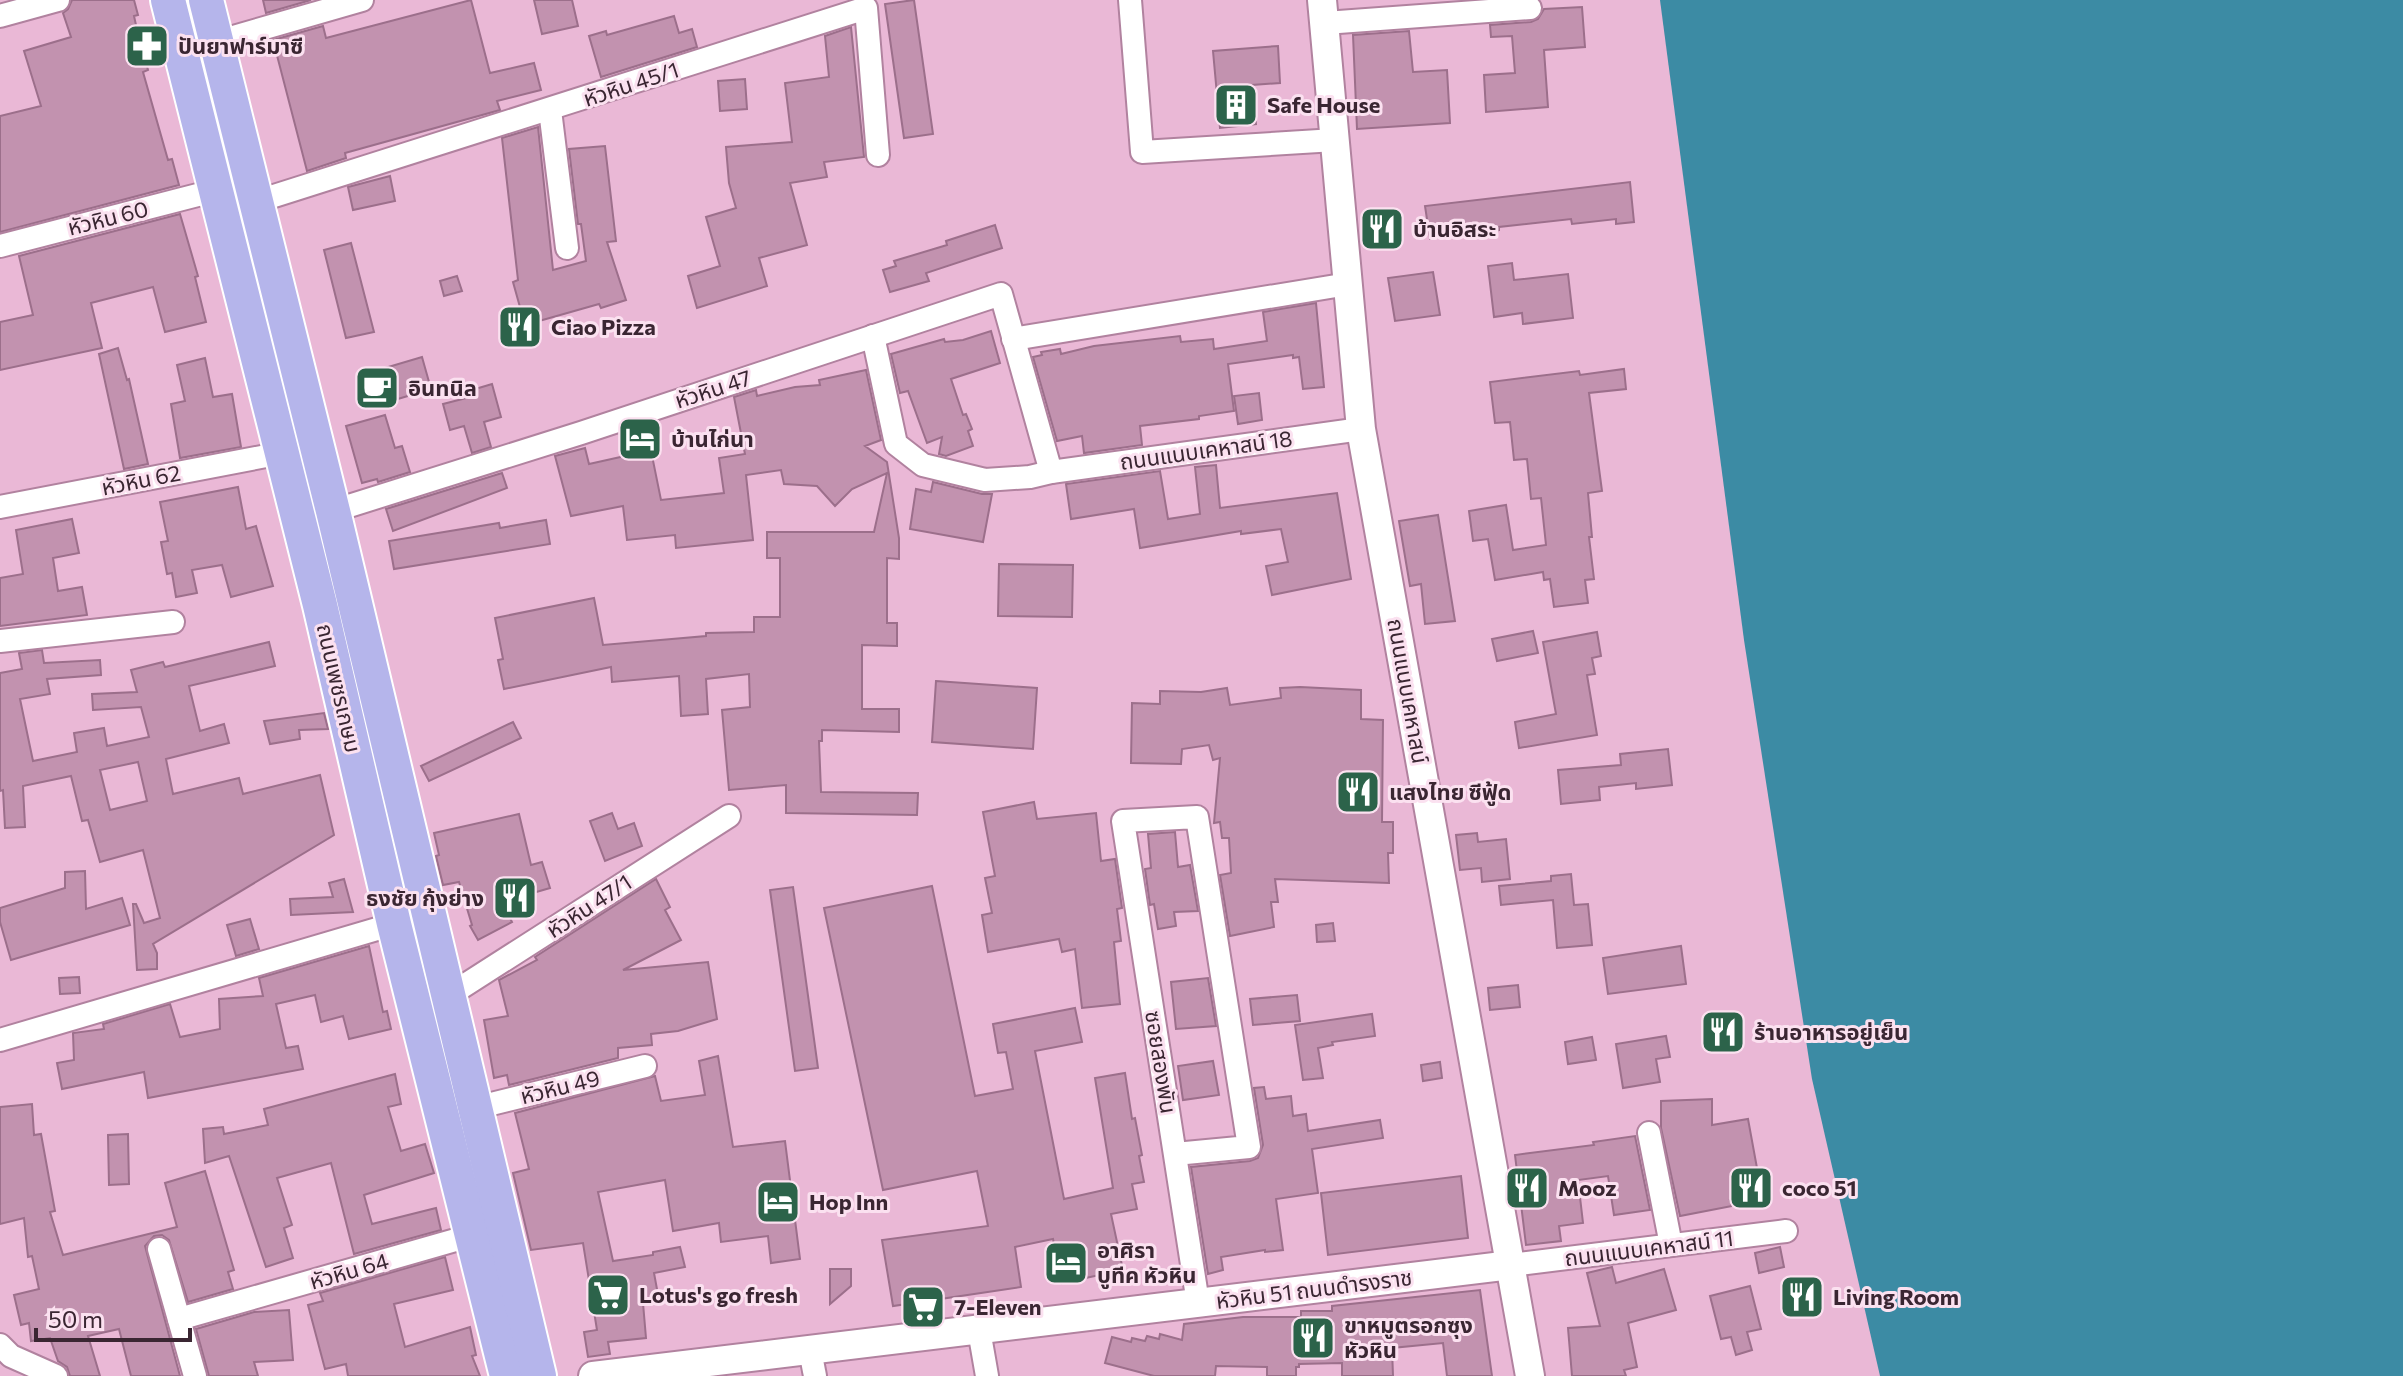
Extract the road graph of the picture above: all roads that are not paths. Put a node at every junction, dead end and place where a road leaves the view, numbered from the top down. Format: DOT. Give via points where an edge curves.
graph roads {
  1 [pos="58,0"];
  2 [pos="168,0"];
  3 [pos="206,0"];
  4 [pos="362,0"];
  5 [pos="1130,0"];
  6 [pos="1530,8"];
  7 [pos="1324,11"];
  8 [pos="0,16"];
  9 [pos="216,42"];
  10 [pos="550,110"];
  11 [pos="1335,140"];
  12 [pos="878,155"];
  13 [pos="217,190"];
  14 [pos="255,202"];
  15 [pos="0,246"];
  16 [pos="567,248"];
  17 [pos="1348,284"];
  18 [pos="873,336"];
  19 [pos="1013,339"];
  20 [pos="1361,429"];
  21 [pos="282,453"];
  22 [pos="1051,472"];
  23 [pos="0,507"];
  24 [pos="333,511"];
  25 [pos="173,622"];
  26 [pos="0,641"];
  27 [pos="729,816"];
  28 [pos="394,924"];
  29 [pos="448,996"];
  30 [pos="0,1040"];
  31 [pos="645,1066"];
  32 [pos="475,1108"];
  33 [pos="1649,1133"];
  34 [pos="1175,1154"];
  35 [pos="1786,1231"];
  36 [pos="473,1235"];
  37 [pos="1671,1245"];
  38 [pos="159,1249"];
  39 [pos="1511,1265"];
  40 [pos="1198,1303"];
  41 [pos="179,1319"];
  42 [pos="979,1330"];
  43 [pos="0,1345"];
  44 [pos="813,1363"];
  45 [pos="56,1376"];
  46 [pos="195,1376"];
  47 [pos="507,1376"];
  48 [pos="539,1376"];
  49 [pos="593,1376"];
  50 [pos="987,1376"];
  51 [pos="1530,1376"];
  1 -- 8 [label="street"];
  2 -- 13 [label="main road, ถนนเพชรเกษม"];
  3 -- 9 [label="main road, ถนนเพชรเกษม"];
  4 -- 9 [label="street"];
  5 -- 11 [label="street" via="1142,152"];
  6 -- 7 [label="street"];
  7 -- 11 [label="street, ถนนแนบเคหาสน์"];
  9 -- 14 [label="main road, ถนนเพชรเกษม"];
  10 -- 12 [label="street, หัวหิน 45/1" via="866,8"];
  10 -- 14 [label="street, หัวหิน 45/1"];
  10 -- 16 [label="street"];
  11 -- 17 [label="street, ถนนแนบเคหาสน์"];
  13 -- 15 [label="street, หัวหิน 60"];
  13 -- 21 [label="main road, ถนนเพชรเกษม"];
  14 -- 24 [label="main road, ถนนเพชรเกษม"];
  17 -- 19 [label="street"];
  17 -- 20 [label="street, ถนนแนบเคหาสน์"];
  18 -- 19 [label="street, หัวหิน 47" via="1001,294"];
  18 -- 22 [label="street, ถนนแนบเคหาสน์ 18" via="896,444 923,465 985,480"];
  18 -- 24 [label="street, หัวหิน 47"];
  19 -- 22 [label="street"];
  20 -- 22 [label="street, ถนนแนบเคหาสน์ 18"];
  20 -- 39 [label="street, ถนนแนบเคหาสน์"];
  21 -- 23 [label="street, หัวหิน 62"];
  21 -- 28 [label="main road, ถนนเพชรเกษม"];
  24 -- 29 [label="main road, ถนนเพชรเกษม"];
  25 -- 26 [label="street"];
  27 -- 29 [label="street, หัวหิน 47/1"];
  28 -- 30 [label="street"];
  28 -- 36 [label="main road, ถนนเพชรเกษม"];
  29 -- 32 [label="main road, ถนนเพชรเกษม"];
  31 -- 32 [label="street, หัวหิน 49"];
  32 -- 48 [label="main road, ถนนเพชรเกษม"];
  33 -- 37 [label="street"];
  34 -- 34 [label="street, ซอยสองพัน" via="1249,1147 1197,817 1123,821"];
  34 -- 40 [label="street, ซอยสองพัน"];
  35 -- 37 [label="street, ถนนแนบเคหาสน์ 11"];
  36 -- 41 [label="street, หัวหิน 64"];
  36 -- 47 [label="main road, ถนนเพชรเกษม"];
  37 -- 39 [label="street, ถนนแนบเคหาสน์ 11"];
  38 -- 41 [label="street"];
  39 -- 40 [label="street, หัวหิน 51 ถนนดำรงราช"];
  39 -- 51 [label="street, ถนนแนบเคหาสน์"];
  40 -- 42 [label="street, หัวหิน 51 ถนนดำรงราช"];
  41 -- 46 [label="street"];
  42 -- 44 [label="street, หัวหิน 51 ถนนดำรงราช"];
  42 -- 50 [label="street"];
  43 -- 45 [label="street" via="11,1356"];
  44 -- 49 [label="street, หัวหิน 51 ถนนดำรงราช"];
}
